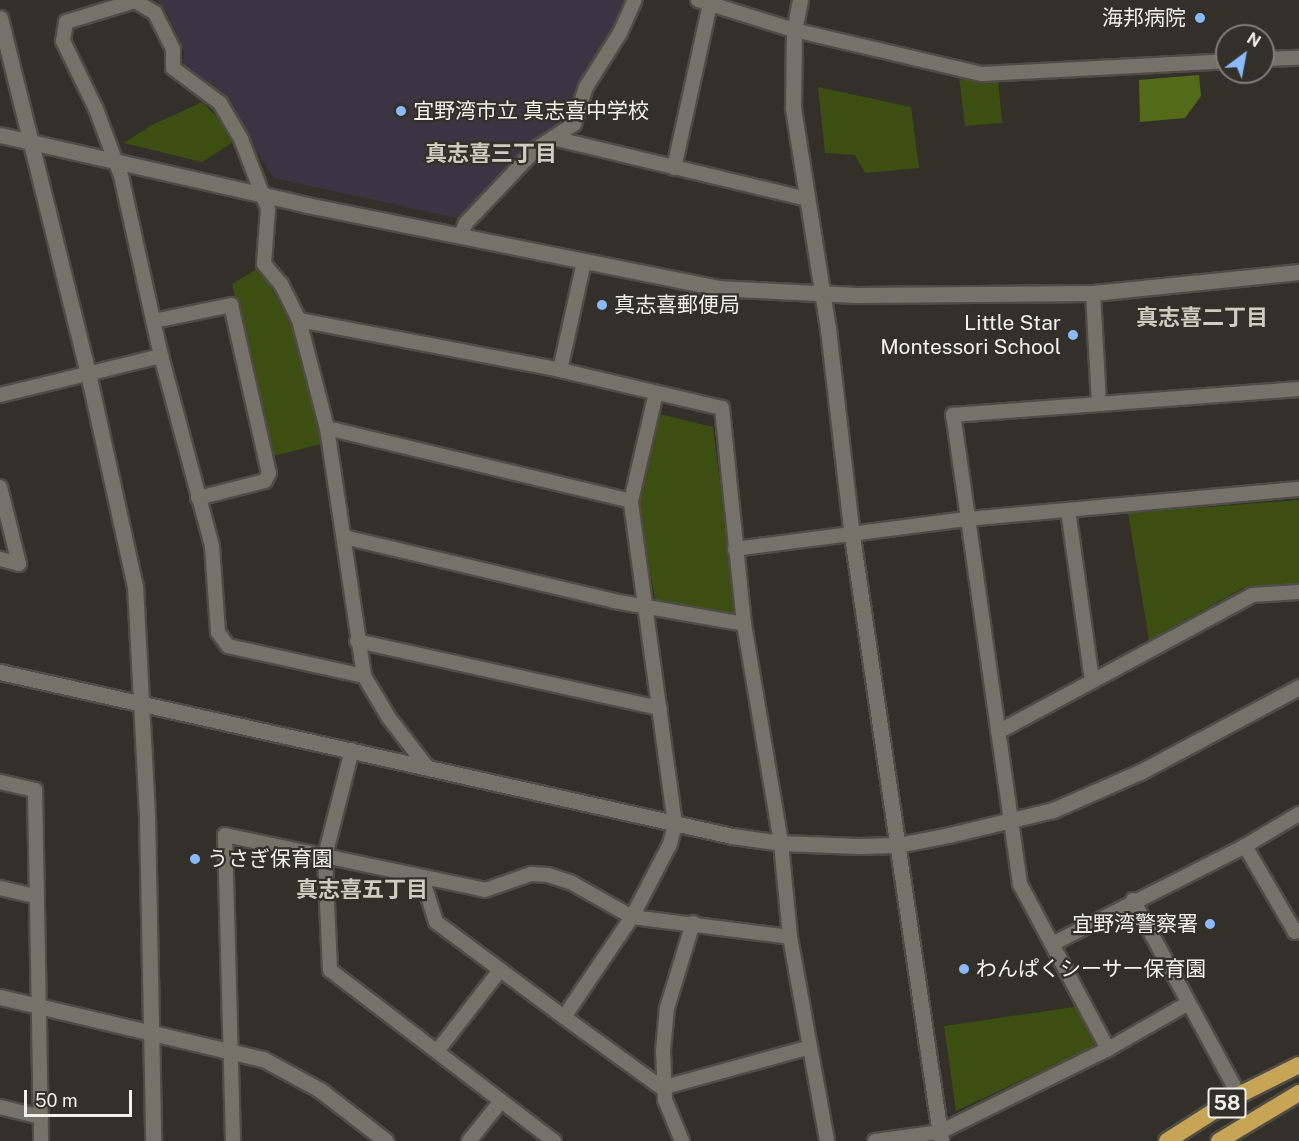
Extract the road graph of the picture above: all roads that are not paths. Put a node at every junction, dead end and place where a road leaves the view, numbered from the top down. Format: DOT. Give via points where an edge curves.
graph roads {
  1 [pos="635,0"];
  2 [pos="800,0"];
  3 [pos="704,2"];
  4 [pos="0,18"];
  5 [pos="794,30"];
  6 [pos="1299,58"];
  7 [pos="1275,59"];
  8 [pos="1215,62"];
  9 [pos="0,135"];
  10 [pos="553,138"];
  11 [pos="30,141"];
  12 [pos="114,164"];
  13 [pos="674,168"];
  14 [pos="265,196"];
  15 [pos="807,199"];
  16 [pos="461,234"];
  17 [pos="584,262"];
  18 [pos="1299,272"];
  19 [pos="822,293"];
  20 [pos="1093,293"];
  21 [pos="299,320"];
  22 [pos="153,321"];
  23 [pos="162,356"];
  24 [pos="560,370"];
  25 [pos="88,373"];
  26 [pos="1299,389"];
  27 [pos="656,393"];
  28 [pos="0,395"];
  29 [pos="1099,404"];
  30 [pos="327,428"];
  31 [pos="0,487"];
  32 [pos="1299,489"];
  33 [pos="198,498"];
  34 [pos="631,501"];
  35 [pos="1068,510"];
  36 [pos="967,519"];
  37 [pos="852,536"];
  38 [pos="344,537"];
  39 [pos="735,549"];
  40 [pos="0,559"];
  41 [pos="1299,592"];
  42 [pos="646,606"];
  43 [pos="744,624"];
  44 [pos="357,641"];
  45 [pos="0,672"];
  46 [pos="364,676"];
  47 [pos="1092,681"];
  48 [pos="1299,687"];
  49 [pos="143,704"];
  50 [pos="660,708"];
  51 [pos="998,732"];
  52 [pos="352,750"];
  53 [pos="427,767"];
  54 [pos="0,782"];
  55 [pos="1299,814"];
  56 [pos="1011,822"];
  57 [pos="675,824"];
  58 [pos="781,843"];
  59 [pos="898,844"];
  60 [pos="1245,846"];
  61 [pos="326,856"];
  62 [pos="422,878"];
  63 [pos="0,888"];
  64 [pos="36,896"];
  65 [pos="1133,900"];
  66 [pos="632,917"];
  67 [pos="693,923"];
  68 [pos="1299,930"];
  69 [pos="790,937"];
  70 [pos="1054,943"];
  71 [pos="500,970"];
  72 [pos="0,997"];
  73 [pos="1187,1004"];
  74 [pos="39,1005"];
  75 [pos="564,1017"];
  76 [pos="150,1031"];
  77 [pos="810,1047"];
  78 [pos="229,1048"];
  79 [pos="1108,1049"];
  80 [pos="438,1050"];
  81 [pos="1299,1065"];
  82 [pos="665,1089"];
  83 [pos="1299,1093"];
  84 [pos="1239,1095"];
  85 [pos="501,1101"];
  86 [pos="0,1107"];
  87 [pos="41,1117"];
  88 [pos="940,1137"];
  89 [pos="41,1141"];
  90 [pos="153,1141"];
  91 [pos="233,1141"];
  92 [pos="386,1141"];
  93 [pos="469,1141"];
  94 [pos="554,1141"];
  95 [pos="682,1141"];
  96 [pos="827,1141"];
  97 [pos="875,1141"];
  98 [pos="1167,1141"];
  99 [pos="1219,1141"];
  1 -- 10 [label="street" via="620,33 586,87 574,124"];
  2 -- 5 [label="street"];
  3 -- 5 [label="street"];
  3 -- 13 [label="street"];
  4 -- 11 [label="street"];
  5 -- 8 [label="street" via="982,74"];
  5 -- 15 [label="street" via="793,108"];
  6 -- 7 [label="street"];
  9 -- 11 [label="street"];
  10 -- 13 [label="street"];
  10 -- 16 [label="street" via="537,148 466,223"];
  11 -- 12 [label="street"];
  11 -- 25 [label="street"];
  12 -- 14 [label="street"];
  12 -- 14 [label="street" via="96,109 63,41 66,22 135,1 155,13 173,49 173,68 220,104 241,139"];
  12 -- 22 [label="street" via="121,176"];
  13 -- 15 [label="street"];
  14 -- 16 [label="street"];
  14 -- 21 [label="street" via="268,209 264,264 281,284"];
  15 -- 19 [label="street"];
  16 -- 17 [label="street"];
  17 -- 19 [label="street" via="717,288"];
  17 -- 24 [label="street"];
  18 -- 20 [label="street"];
  19 -- 20 [label="street"];
  19 -- 37 [label="street"];
  20 -- 29 [label="street"];
  21 -- 24 [label="street"];
  21 -- 30 [label="street"];
  22 -- 23 [label="street"];
  22 -- 33 [label="street" via="231,305 269,472 265,481"];
  23 -- 25 [label="street"];
  23 -- 33 [label="street"];
  24 -- 27 [label="street"];
  25 -- 28 [label="street"];
  25 -- 49 [label="street" via="135,586"];
  26 -- 29 [label="street"];
  27 -- 34 [label="street"];
  27 -- 39 [label="street" via="722,408"];
  29 -- 36 [label="street" via="953,415"];
  30 -- 34 [label="street"];
  30 -- 38 [label="street"];
  31 -- 40 [label="street" via="19,564"];
  32 -- 35 [label="street"];
  33 -- 46 [label="street" via="212,546 218,632 228,646"];
  34 -- 42 [label="street"];
  35 -- 36 [label="street"];
  35 -- 47 [label="street"];
  36 -- 37 [label="street"];
  36 -- 51 [label="street"];
  37 -- 39 [label="street"];
  37 -- 59 [label="street"];
  38 -- 42 [label="street"];
  38 -- 44 [label="street"];
  39 -- 43 [label="street"];
  41 -- 47 [label="street" via="1252,595"];
  42 -- 43 [label="street"];
  42 -- 50 [label="street"];
  43 -- 58 [label="street"];
  44 -- 46 [label="street"];
  44 -- 50 [label="street"];
  45 -- 49 [label="street"];
  46 -- 53 [label="street" via="389,718"];
  47 -- 51 [label="street"];
  48 -- 56 [label="street" via="1140,772 1053,810"];
  49 -- 52 [label="street"];
  49 -- 76 [label="street"];
  50 -- 57 [label="street"];
  51 -- 56 [label="street"];
  52 -- 53 [label="street"];
  52 -- 61 [label="street"];
  53 -- 57 [label="street"];
  54 -- 64 [label="street" via="35,790"];
  55 -- 60 [label="street"];
  56 -- 59 [label="street"];
  56 -- 70 [label="street" via="1020,884"];
  57 -- 58 [label="street"];
  57 -- 66 [label="street" via="670,844"];
  58 -- 59 [label="street"];
  58 -- 69 [label="street"];
  59 -- 88 [label="street"];
  60 -- 65 [label="street"];
  60 -- 68 [label="street" via="1295,932"];
  61 -- 62 [label="street"];
  61 -- 78 [label="street" via="225,835"];
  61 -- 80 [label="street" via="330,970"];
  62 -- 66 [label="street" via="485,890 531,874 548,875"];
  62 -- 71 [label="street" via="436,922"];
  63 -- 64 [label="street"];
  64 -- 74 [label="street"];
  65 -- 70 [label="street"];
  65 -- 73 [label="street"];
  66 -- 67 [label="street"];
  66 -- 75 [label="street"];
  67 -- 69 [label="street"];
  67 -- 82 [label="street" via="667,1008"];
  69 -- 77 [label="street"];
  70 -- 79 [label="street"];
  71 -- 75 [label="street"];
  71 -- 80 [label="street"];
  72 -- 74 [label="street"];
  73 -- 79 [label="street"];
  73 -- 84 [label="street"];
  74 -- 76 [label="street"];
  74 -- 87 [label="street"];
  75 -- 82 [label="street"];
  76 -- 78 [label="street"];
  76 -- 90 [label="street"];
  77 -- 82 [label="street"];
  77 -- 96 [label="street"];
  78 -- 91 [label="street"];
  78 -- 92 [label="street" via="291,1073"];
  79 -- 88 [label="street"];
  80 -- 85 [label="street"];
  81 -- 84 [label="highway, 58"];
  82 -- 95 [label="street"];
  83 -- 99 [label="highway, 58"];
  84 -- 98 [label="highway, 58"];
  85 -- 93 [label="street"];
  85 -- 94 [label="street"];
  86 -- 87 [label="street"];
  87 -- 89 [label="street"];
  88 -- 97 [label="street"];
}
